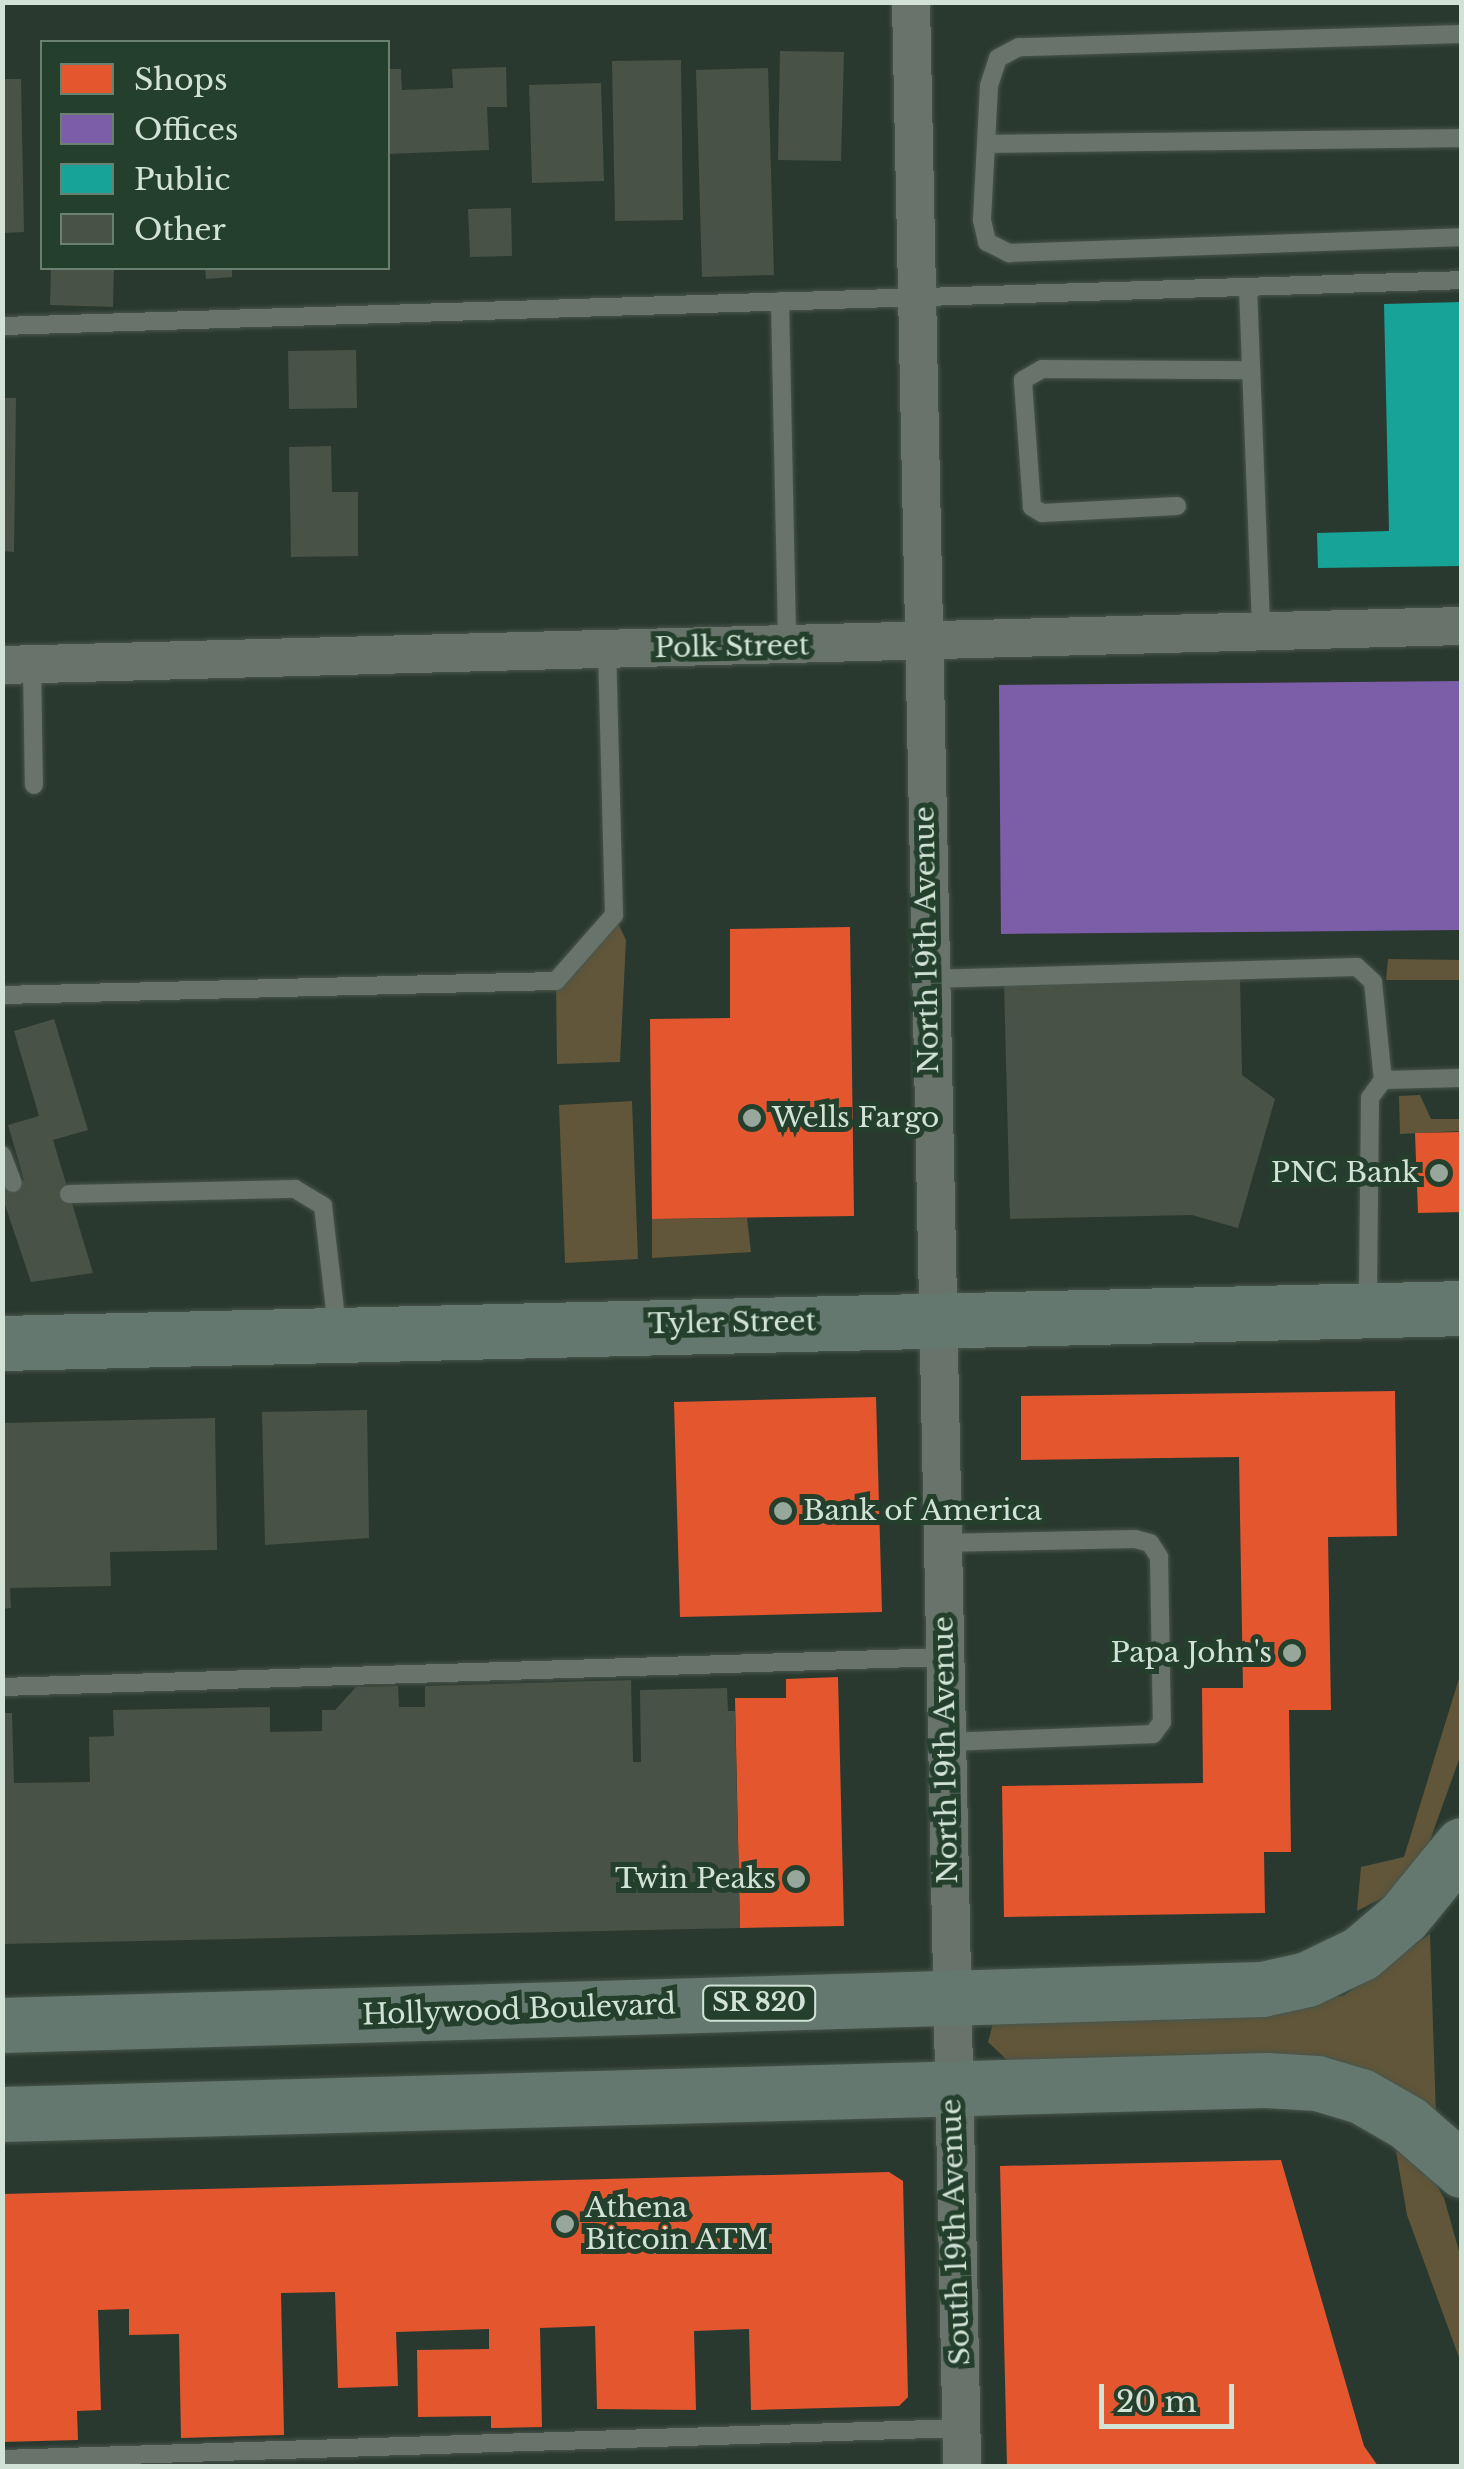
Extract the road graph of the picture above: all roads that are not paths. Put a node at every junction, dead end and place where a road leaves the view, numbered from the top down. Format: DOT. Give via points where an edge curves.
graph roads {
  1 [pos="911,2"];
  2 [pos="1462,34"];
  3 [pos="1462,138"];
  4 [pos="988,144"];
  5 [pos="1462,237"];
  6 [pos="1462,280"];
  7 [pos="1248,286"];
  8 [pos="916,296"];
  9 [pos="780,301"];
  10 [pos="2,326"];
  11 [pos="1250,370"];
  12 [pos="1177,506"];
  13 [pos="1462,626"];
  14 [pos="1261,632"];
  15 [pos="922,642"];
  16 [pos="787,646"];
  17 [pos="607,650"];
  18 [pos="17,665"];
  19 [pos="34,785"];
  20 [pos="928,979"];
  21 [pos="2,995"];
  22 [pos="1462,1078"];
  23 [pos="1383,1080"];
  24 [pos="2,1154"];
  25 [pos="13,1183"];
  26 [pos="69,1194"];
  27 [pos="1462,1308"];
  28 [pos="1368,1310"];
  29 [pos="934,1318"];
  30 [pos="337,1333"];
  31 [pos="2,1343"];
  32 [pos="941,1543"];
  33 [pos="946,1657"];
  34 [pos="2,1688"];
  35 [pos="949,1742"];
  36 [pos="1462,1845"];
  37 [pos="950,1997"];
  38 [pos="2,2025"];
  39 [pos="952,2093"];
  40 [pos="2,2114"];
  41 [pos="1462,2170"];
  42 [pos="962,2428"];
  43 [pos="2,2459"];
  44 [pos="962,2466"];
  1 -- 8 [label="street, North 19th Avenue"];
  2 -- 4 [label="lane" via="1020,47 998,58 989,86"];
  3 -- 4 [label="lane"];
  4 -- 5 [label="lane" via="982,220 988,242 1008,253"];
  6 -- 7 [label="lane"];
  7 -- 8 [label="lane"];
  7 -- 11 [label="lane"];
  8 -- 9 [label="lane"];
  8 -- 15 [label="street, North 19th Avenue"];
  9 -- 10 [label="lane"];
  9 -- 16 [label="lane"];
  11 -- 12 [label="lane" via="1042,369 1024,380 1032,507 1042,513"];
  11 -- 14 [label="lane"];
  13 -- 14 [label="street, Polk Street"];
  14 -- 15 [label="street, Polk Street"];
  15 -- 16 [label="street, Polk Street"];
  15 -- 20 [label="street, North 19th Avenue"];
  16 -- 17 [label="street, Polk Street"];
  17 -- 18 [label="street, Polk Street"];
  17 -- 21 [label="lane" via="614,915 556,981"];
  18 -- 19 [label="lane"];
  20 -- 23 [label="lane" via="1357,967 1373,982"];
  20 -- 29 [label="street, North 19th Avenue"];
  22 -- 23 [label="lane"];
  23 -- 28 [label="lane" via="1370,1098"];
  24 -- 25 [label="lane"];
  26 -- 30 [label="lane" via="295,1188 323,1206"];
  27 -- 28 [label="main road, Tyler Street"];
  28 -- 29 [label="main road, Tyler Street"];
  29 -- 30 [label="main road, Tyler Street"];
  29 -- 32 [label="street, North 19th Avenue"];
  30 -- 31 [label="main road, Tyler Street"];
  32 -- 33 [label="street, North 19th Avenue"];
  32 -- 35 [label="lane" via="1135,1539 1150,1543 1159,1556 1162,1722 1153,1734"];
  33 -- 34 [label="lane"];
  33 -- 35 [label="street, North 19th Avenue"];
  35 -- 37 [label="street, North 19th Avenue"];
  36 -- 37 [label="main road, Hollywood Boulevard / SR 820" via="1403,1917 1361,1953 1307,1978 1202,1993"];
  37 -- 38 [label="main road, Hollywood Boulevard / SR 820"];
  37 -- 39 [label="street, South 19th Avenue"];
  39 -- 40 [label="main road"];
  39 -- 41 [label="main road" via="1316,2083 1361,2096 1408,2123"];
  39 -- 42 [label="street, South 19th Avenue"];
  42 -- 43 [label="lane"];
  42 -- 44 [label="street, South 19th Avenue"];
}
